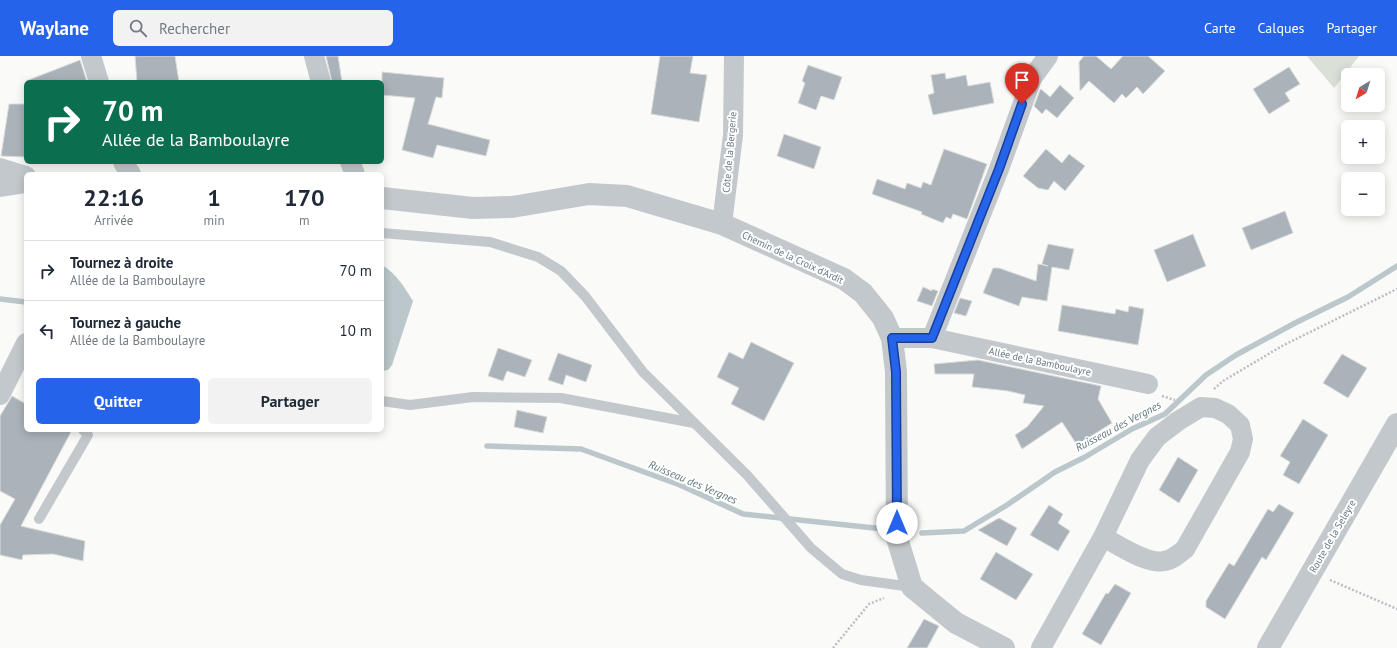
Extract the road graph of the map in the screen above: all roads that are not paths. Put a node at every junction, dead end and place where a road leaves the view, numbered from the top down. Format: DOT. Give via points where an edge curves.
graph roads {
  1 [pos="91,56"];
  2 [pos="314,56"];
  3 [pos="734,56"];
  4 [pos="1048,56"];
  5 [pos="98,80"];
  6 [pos="320,80"];
  7 [pos="0,168"];
  8 [pos="24,175"];
  9 [pos="24,182"];
  10 [pos="0,186"];
  11 [pos="384,198"];
  12 [pos="722,224"];
  13 [pos="384,233"];
  14 [pos="892,338"];
  15 [pos="932,338"];
  16 [pos="24,347"];
  17 [pos="1148,384"];
  18 [pos="0,395"];
  19 [pos="384,401"];
  20 [pos="694,423"];
  21 [pos="1397,424"];
  22 [pos="88,432"];
  23 [pos="39,519"];
  24 [pos="1103,537"];
  25 [pos="912,587"];
  26 [pos="1004,648"];
  27 [pos="1041,648"];
  28 [pos="1268,648"];
  1 -- 5 [label="street"];
  2 -- 6 [label="street"];
  3 -- 12 [label="street, Côte de la Bergerie" via="733,136"];
  4 -- 15 [label="street" via="1032,78"];
  7 -- 8 [label="street"];
  9 -- 10 [label="street"];
  11 -- 12 [label="street, Chemin de la Croix d'Ardit" via="473,208 512,207 589,194 627,196"];
  12 -- 14 [label="street, Chemin de la Croix d'Ardit" via="844,279 863,293 883,318"];
  13 -- 20 [label="lane" via="490,242 538,257 560,271 585,296 643,372"];
  14 -- 15 [label="street, Allée de la Bamboulayre"];
  14 -- 25 [label="street, Chemin de la Croix d'Ardit" via="896,372 897,538"];
  15 -- 17 [label="street, Allée de la Bamboulayre"];
  16 -- 18 [label="street"];
  19 -- 20 [label="lane" via="410,405 473,397 561,398"];
  20 -- 25 [label="lane" via="747,475 811,548 842,574 861,580"];
  21 -- 28 [label="street, Route de la Seleyre"];
  22 -- 23 [label="lane"];
  24 -- 24 [label="street" via="1140,460 1157,437 1178,420 1201,407 1215,408 1228,414 1240,425 1243,439 1240,452 1185,548 1176,557 1163,562 1148,560"];
  24 -- 27 [label="street"];
  25 -- 26 [label="street" via="956,623"];
}
